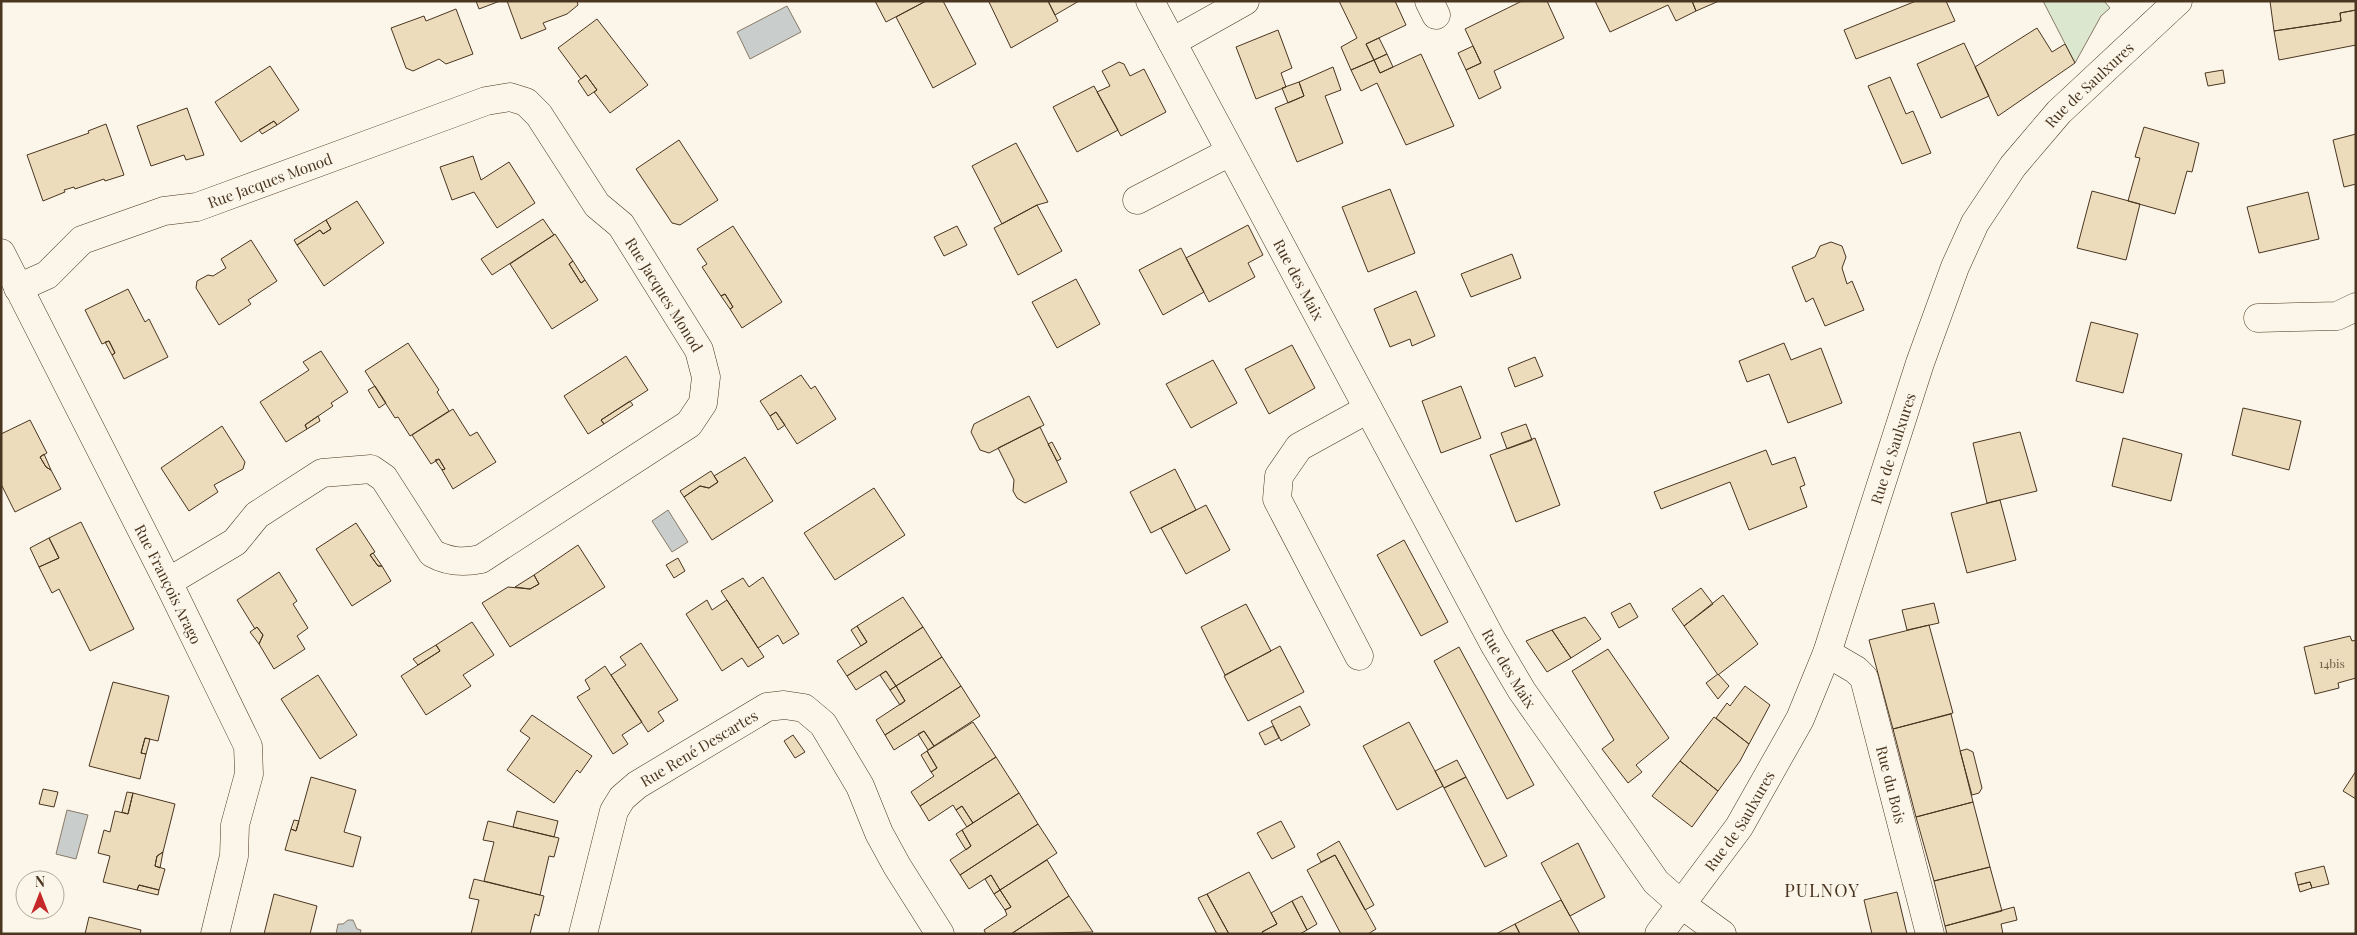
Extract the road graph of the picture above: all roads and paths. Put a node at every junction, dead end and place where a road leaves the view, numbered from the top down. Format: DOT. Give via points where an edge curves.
graph roads {
  1 [pos="1150,1"];
  2 [pos="1245,1"];
  3 [pos="2178,1"];
  4 [pos="1172,42"];
  5 [pos="1230,152"];
  6 [pos="1137,200"];
  7 [pos="1,253"];
  8 [pos="18,288"];
  9 [pos="2356,308"];
  10 [pos="2258,318"];
  11 [pos="1368,409"];
  12 [pos="168,582"];
  13 [pos="1827,653"];
  14 [pos="1359,656"];
  15 [pos="1682,905"];
  16 [pos="214,934"];
  17 [pos="583,934"];
  18 [pos="940,934"];
  19 [pos="1659,934"];
  20 [pos="1722,934"];
  21 [pos="1930,934"];
  1 -- 4 [label="street, Rue des Maix"];
  2 -- 4 [label="street"];
  3 -- 13 [label="street, Rue de Saulxures" via="2059,112 2013,166 1975,223 1955,266 1920,363"];
  4 -- 5 [label="street, Rue des Maix"];
  5 -- 6 [label="street"];
  5 -- 11 [label="street, Rue des Maix"];
  7 -- 8 [label="street, Rue François Arago"];
  8 -- 12 [label="street, Rue François Arago"];
  8 -- 12 [label="street, Rue Jacques Monod" via="47,275 82,240 164,211 197,207 486,101 510,97 526,102 539,115 597,205 621,225 700,350 706,377 703,404 689,424 481,559 466,562 442,559 432,553 384,478 371,469 322,473 257,515 235,542"];
  9 -- 10 [label="street" via="2337,316"];
  11 -- 14 [label="street" via="1299,447 1279,476 1277,499"];
  11 -- 15 [label="street, Rue des Maix" via="1522,691 1643,865 1656,882"];
  12 -- 16 [label="street, Rue François Arago" via="248,746 249,774 235,825 234,856"];
  13 -- 15 [label="street, Rue de Saulxures" via="1800,719 1739,827"];
  13 -- 21 [label="street, Rue du Bois" via="1864,678"];
  15 -- 19 [label="street, Rue de Saulxures"];
  15 -- 20 [label="street, Rue des Maix"];
  17 -- 18 [label="street, Rue René Descartes" via="614,811 622,798 637,785 767,707 784,704 804,708 823,724 860,786 897,866"];
}
